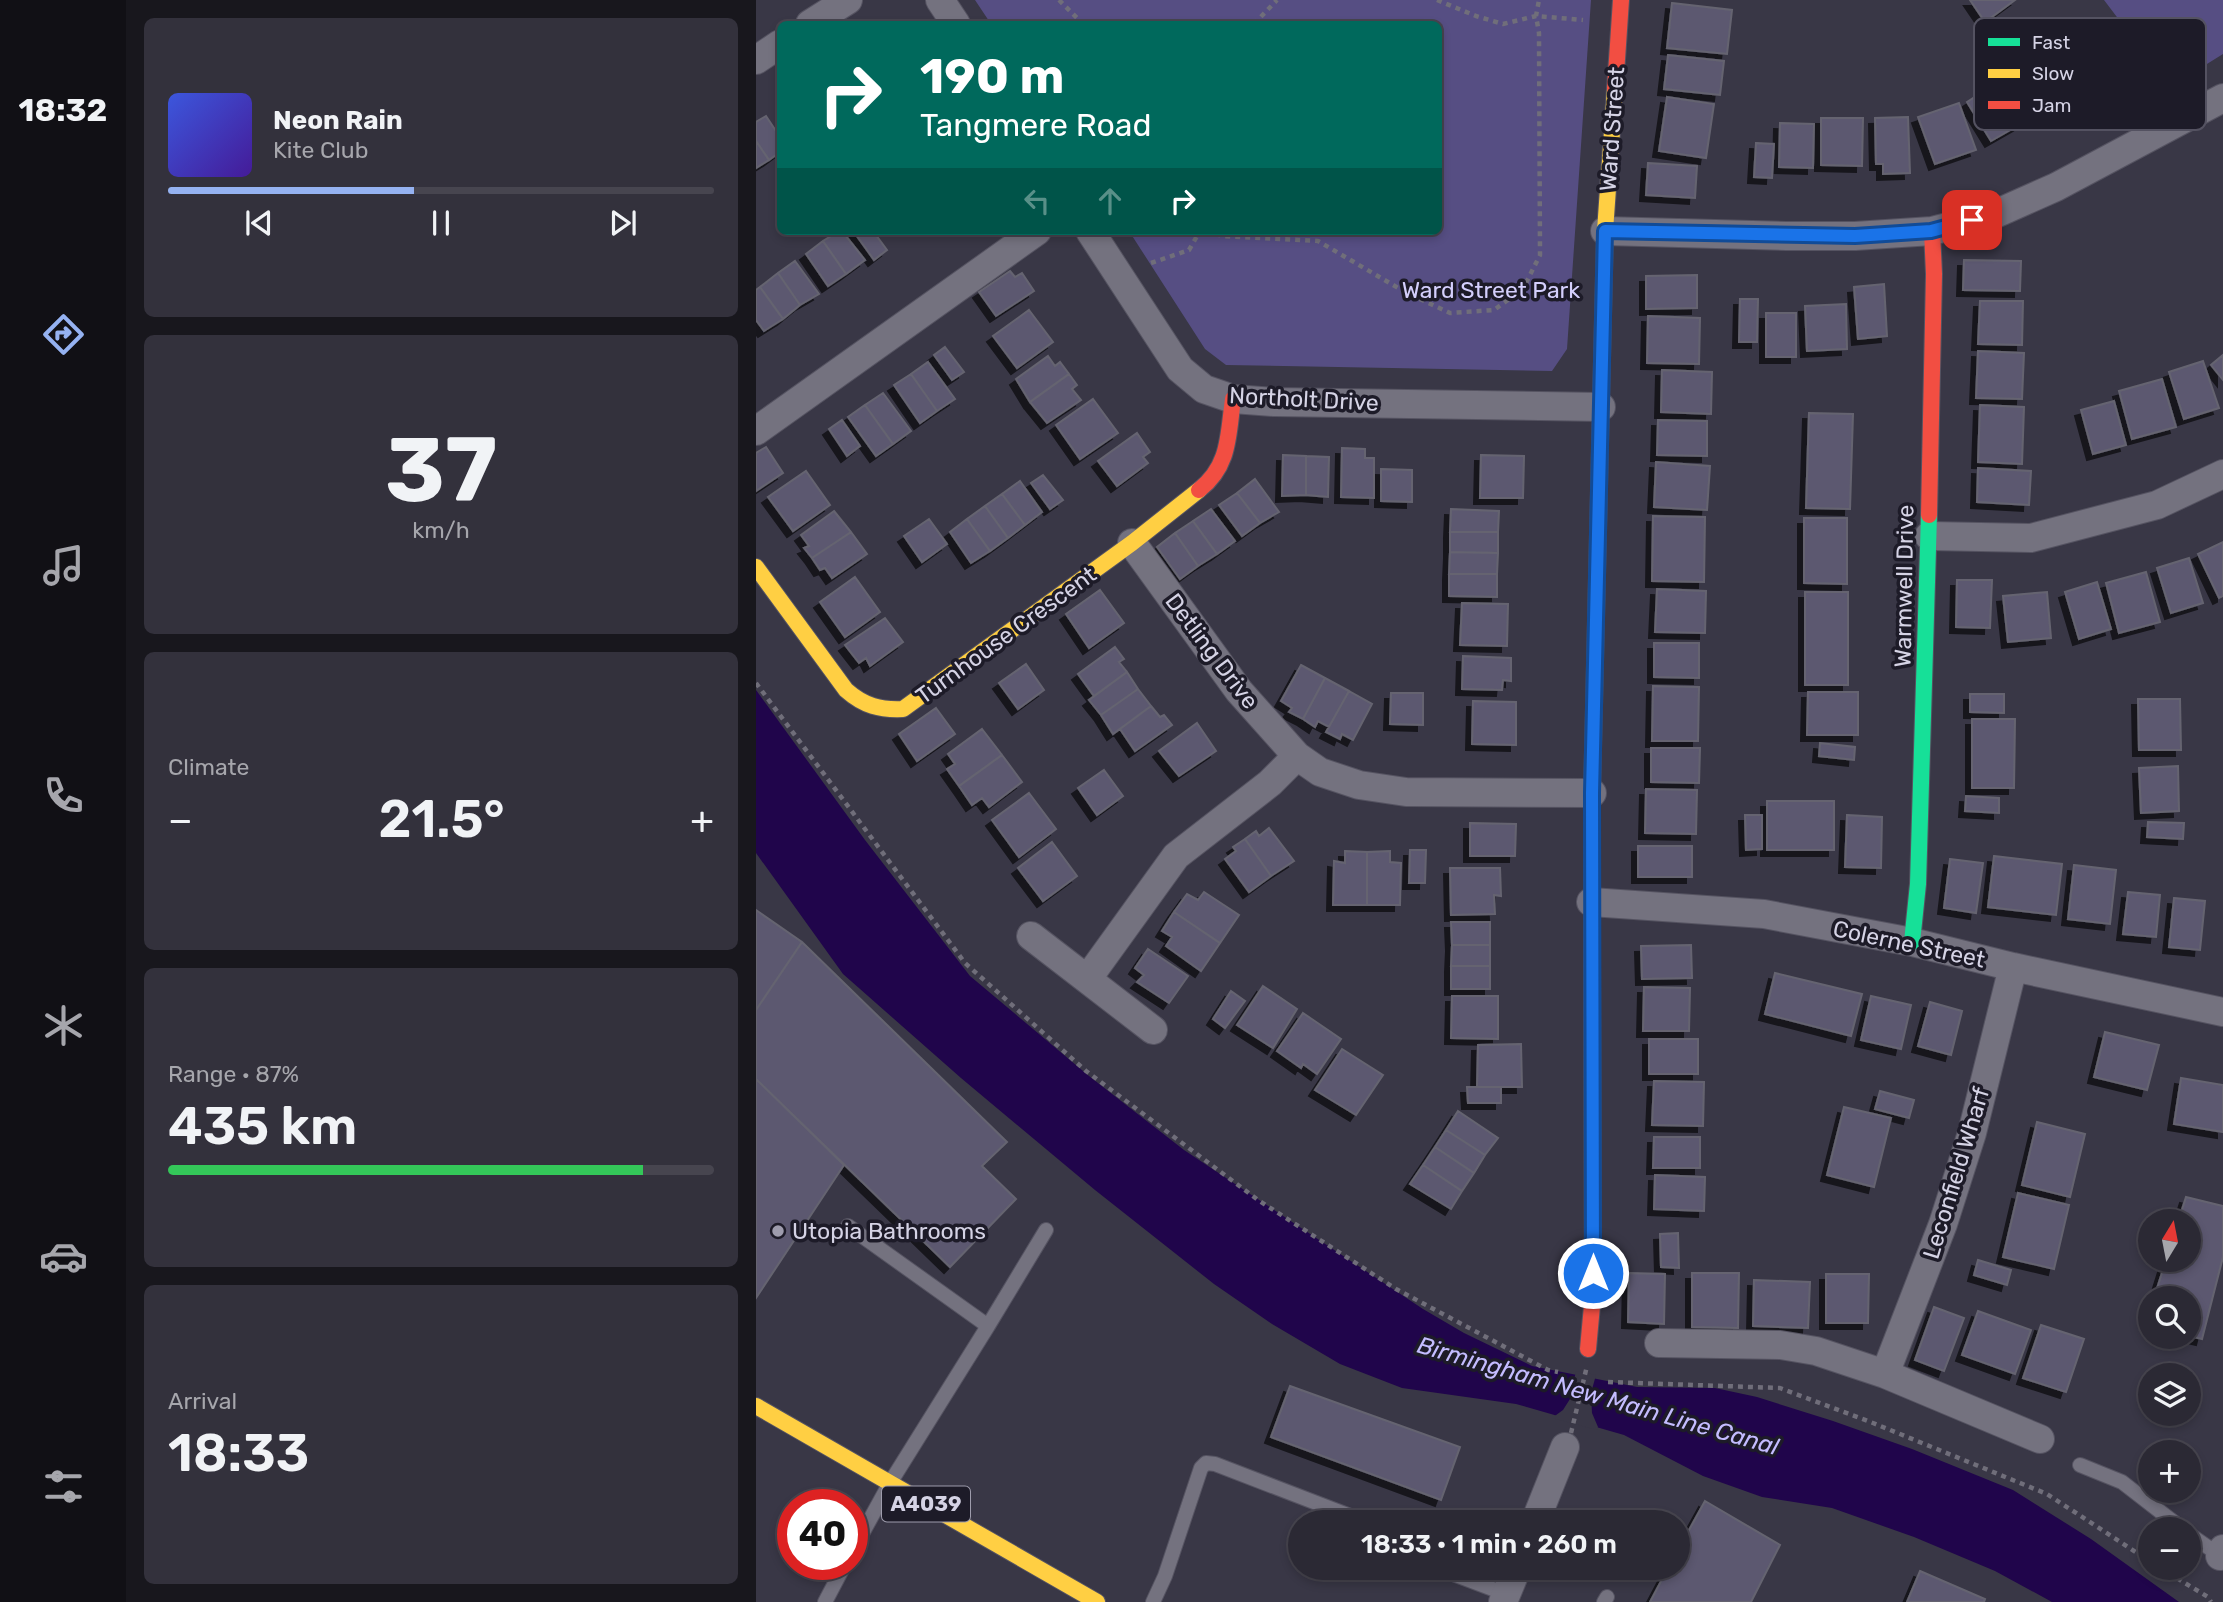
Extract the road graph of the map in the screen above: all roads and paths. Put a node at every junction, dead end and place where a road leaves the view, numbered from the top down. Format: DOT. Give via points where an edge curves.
graph roads {
  1 [pos="848,0"];
  2 [pos="940,0"];
  3 [pos="1059,0"];
  4 [pos="1277,0"];
  5 [pos="1437,0"];
  6 [pos="1539,0"];
  7 [pos="1621,0"];
  8 [pos="1536,16"];
  9 [pos="815,21"];
  10 [pos="954,21"];
  11 [pos="1080,21"];
  12 [pos="1257,21"];
  13 [pos="1618,27"];
  14 [pos="777,46"];
  15 [pos="756,60"];
  16 [pos="2223,98"];
  17 [pos="2206,107"];
  18 [pos="2163,130"];
  19 [pos="1605,231"];
  20 [pos="1931,231"];
  21 [pos="1031,235"];
  22 [pos="1092,235"];
  23 [pos="1198,235"];
  24 [pos="1220,235"];
  25 [pos="1120,279"];
  26 [pos="1233,399"];
  27 [pos="1601,407"];
  28 [pos="756,431"];
  29 [pos="2223,474"];
  30 [pos="1929,537"];
  31 [pos="1132,543"];
  32 [pos="756,567"];
  33 [pos="756,683"];
  34 [pos="1297,756"];
  35 [pos="1592,793"];
  36 [pos="1591,902"];
  37 [pos="1031,936"];
  38 [pos="1912,942"];
  39 [pos="2013,967"];
  40 [pos="1087,978"];
  41 [pos="2223,1012"];
  42 [pos="1153,1030"];
  43 [pos="848,1226"];
  44 [pos="1046,1230"];
  45 [pos="988,1326"];
  46 [pos="1659,1343"];
  47 [pos="1588,1349"];
  48 [pos="1587,1366"];
  49 [pos="1563,1373"];
  50 [pos="1885,1374"];
  51 [pos="1573,1376"];
  52 [pos="756,1406"];
  53 [pos="2040,1439"];
  54 [pos="1569,1440"];
  55 [pos="2080,1465"];
  56 [pos="890,1483"];
  57 [pos="1335,1510"];
  58 [pos="1540,1510"];
  59 [pos="2167,1517"];
  60 [pos="868,1523"];
  61 [pos="2201,1541"];
  62 [pos="2138,1554"];
  63 [pos="2222,1554"];
  64 [pos="837,1580"];
  65 [pos="1464,1580"];
  66 [pos="1512,1580"];
  67 [pos="2180,1580"];
  68 [pos="1504,1598"];
  69 [pos="825,1602"];
  70 [pos="1097,1602"];
  71 [pos="1153,1602"];
  72 [pos="2211,1602"];
  1 -- 9 [label="street"];
  2 -- 10 [label="street"];
  3 -- 11 [label="path"];
  4 -- 12 [label="path"];
  5 -- 8 [label="path" via="1503,23"];
  6 -- 8 [label="path"];
  7 -- 13 [label="street, Ward Street"];
  8 -- 13 [label="path"];
  8 -- 24 [label="path" via="1539,255 1522,289 1494,310 1450,313 1318,241"];
  13 -- 19 [label="street, Ward Street"];
  14 -- 15 [label="street"];
  16 -- 17 [label="street"];
  18 -- 20 [label="street" via="1993,215"];
  19 -- 20 [label="street" via="1786,236"];
  19 -- 27 [label="street, Ward Street"];
  20 -- 30 [label="street, Warmwell Drive"];
  21 -- 28 [label="street"];
  22 -- 25 [label="street, Northolt Drive"];
  23 -- 25 [label="path" via="1189,250"];
  25 -- 26 [label="street, Northolt Drive" via="1180,369 1204,389"];
  26 -- 27 [label="street, Northolt Drive"];
  26 -- 31 [label="street, Turnhouse Crescent" via="1226,454 1212,480"];
  27 -- 35 [label="street, Ward Street"];
  29 -- 30 [label="street" via="2157,506 2031,538"];
  30 -- 38 [label="street, Warmwell Drive" via="1918,884"];
  31 -- 32 [label="street, Turnhouse Crescent" via="902,709 861,704 846,690"];
  31 -- 34 [label="street, Detling Drive" via="1239,691"];
  33 -- 49 [label="path" via="965,963 1086,1071 1258,1200 1396,1289 1548,1370"];
  34 -- 35 [label="street, Detling Drive" via="1320,772 1359,785 1406,792"];
  34 -- 40 [label="street" via="1270,783 1176,856"];
  35 -- 36 [label="street, Ward Street"];
  36 -- 38 [label="street, Colerne Street" via="1764,914"];
  36 -- 47 [label="street, Ward Street" via="1593,1295"];
  37 -- 40 [label="street"];
  38 -- 39 [label="street, Colerne Street"];
  39 -- 41 [label="street, Colerne Street"];
  39 -- 50 [label="street, Leconfield Wharf" via="1972,1133 1943,1224"];
  40 -- 42 [label="street"];
  43 -- 45 [label="lane"];
  44 -- 45 [label="lane"];
  45 -- 56 [label="lane"];
  46 -- 50 [label="street" via="1780,1345 1816,1351"];
  48 -- 54 [label="path, bridge"];
  50 -- 53 [label="street"];
  51 -- 62 [label="path" via="1594,1382 1780,1388 2047,1494"];
  52 -- 56 [label="street, A4039"];
  54 -- 58 [label="street"];
  55 -- 59 [label="lane" via="2122,1482"];
  56 -- 60 [label="lane"];
  56 -- 70 [label="street, A4039"];
  57 -- 71 [label="lane" via="1206,1463"];
  61 -- 63 [label="lane"];
  64 -- 69 [label="lane"];
  65 -- 68 [label="lane"];
  66 -- 68 [label="street"];
  67 -- 72 [label="path"];
}
